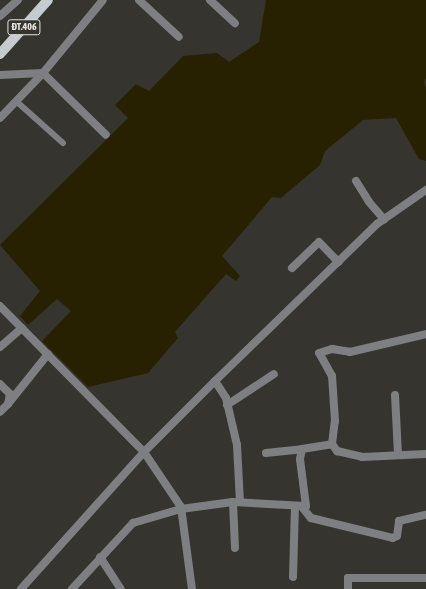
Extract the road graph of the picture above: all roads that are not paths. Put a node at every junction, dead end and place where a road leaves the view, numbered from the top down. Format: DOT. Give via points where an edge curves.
graph roads {
  1 [pos="18,0"];
  2 [pos="48,0"];
  3 [pos="103,0"];
  4 [pos="139,0"];
  5 [pos="210,0"];
  6 [pos="0,16"];
  7 [pos="235,22"];
  8 [pos="179,37"];
  9 [pos="0,54"];
  10 [pos="43,73"];
  11 [pos="0,76"];
  12 [pos="16,101"];
  13 [pos="0,118"];
  14 [pos="106,135"];
  15 [pos="63,143"];
  16 [pos="356,181"];
  17 [pos="425,194"];
  18 [pos="384,219"];
  19 [pos="338,262"];
  20 [pos="292,268"];
  21 [pos="0,306"];
  22 [pos="22,328"];
  23 [pos="426,334"];
  24 [pos="0,347"];
  25 [pos="48,354"];
  26 [pos="274,374"];
  27 [pos="215,381"];
  28 [pos="0,384"];
  29 [pos="396,395"];
  30 [pos="8,404"];
  31 [pos="228,405"];
  32 [pos="0,412"];
  33 [pos="332,444"];
  34 [pos="302,449"];
  35 [pos="144,452"];
  36 [pos="266,453"];
  37 [pos="426,454"];
  38 [pos="398,455"];
  39 [pos="237,502"];
  40 [pos="299,506"];
  41 [pos="181,509"];
  42 [pos="426,515"];
  43 [pos="235,548"];
  44 [pos="100,557"];
  45 [pos="293,577"];
  46 [pos="426,578"];
  47 [pos="21,589"];
  48 [pos="72,589"];
  49 [pos="121,589"];
  50 [pos="192,589"];
  51 [pos="348,589"];
  1 -- 6 [label="street"];
  2 -- 9 [label="main road, ĐT.406"];
  3 -- 10 [label="street"];
  4 -- 8 [label="street"];
  5 -- 7 [label="street"];
  10 -- 11 [label="street"];
  10 -- 12 [label="street"];
  10 -- 14 [label="street"];
  12 -- 13 [label="street"];
  12 -- 15 [label="lane"];
  16 -- 18 [label="street"];
  17 -- 18 [label="street"];
  18 -- 19 [label="street"];
  19 -- 20 [label="street" via="319,242"];
  19 -- 27 [label="street"];
  21 -- 22 [label="street"];
  22 -- 24 [label="street"];
  22 -- 25 [label="street"];
  23 -- 33 [label="street" via="350,352 332,350 319,353 332,376 335,421"];
  25 -- 30 [label="street"];
  25 -- 35 [label="street"];
  26 -- 31 [label="street"];
  27 -- 31 [label="street"];
  27 -- 35 [label="street"];
  28 -- 30 [label="street" via="10,394"];
  29 -- 38 [label="street"];
  30 -- 32 [label="street"];
  31 -- 39 [label="street" via="237,445"];
  33 -- 34 [label="street"];
  33 -- 38 [label="street" via="337,451 354,456"];
  34 -- 36 [label="street"];
  34 -- 40 [label="street" via="300,459 308,504"];
  35 -- 41 [label="street"];
  35 -- 47 [label="street"];
  37 -- 38 [label="street"];
  39 -- 40 [label="street"];
  39 -- 41 [label="street"];
  39 -- 43 [label="street"];
  40 -- 42 [label="street" via="311,518 392,538 397,536 400,521"];
  40 -- 45 [label="street"];
  41 -- 44 [label="street" via="133,523"];
  41 -- 50 [label="street"];
  44 -- 48 [label="street"];
  44 -- 49 [label="street"];
  46 -- 51 [label="street" via="348,578"];
}
